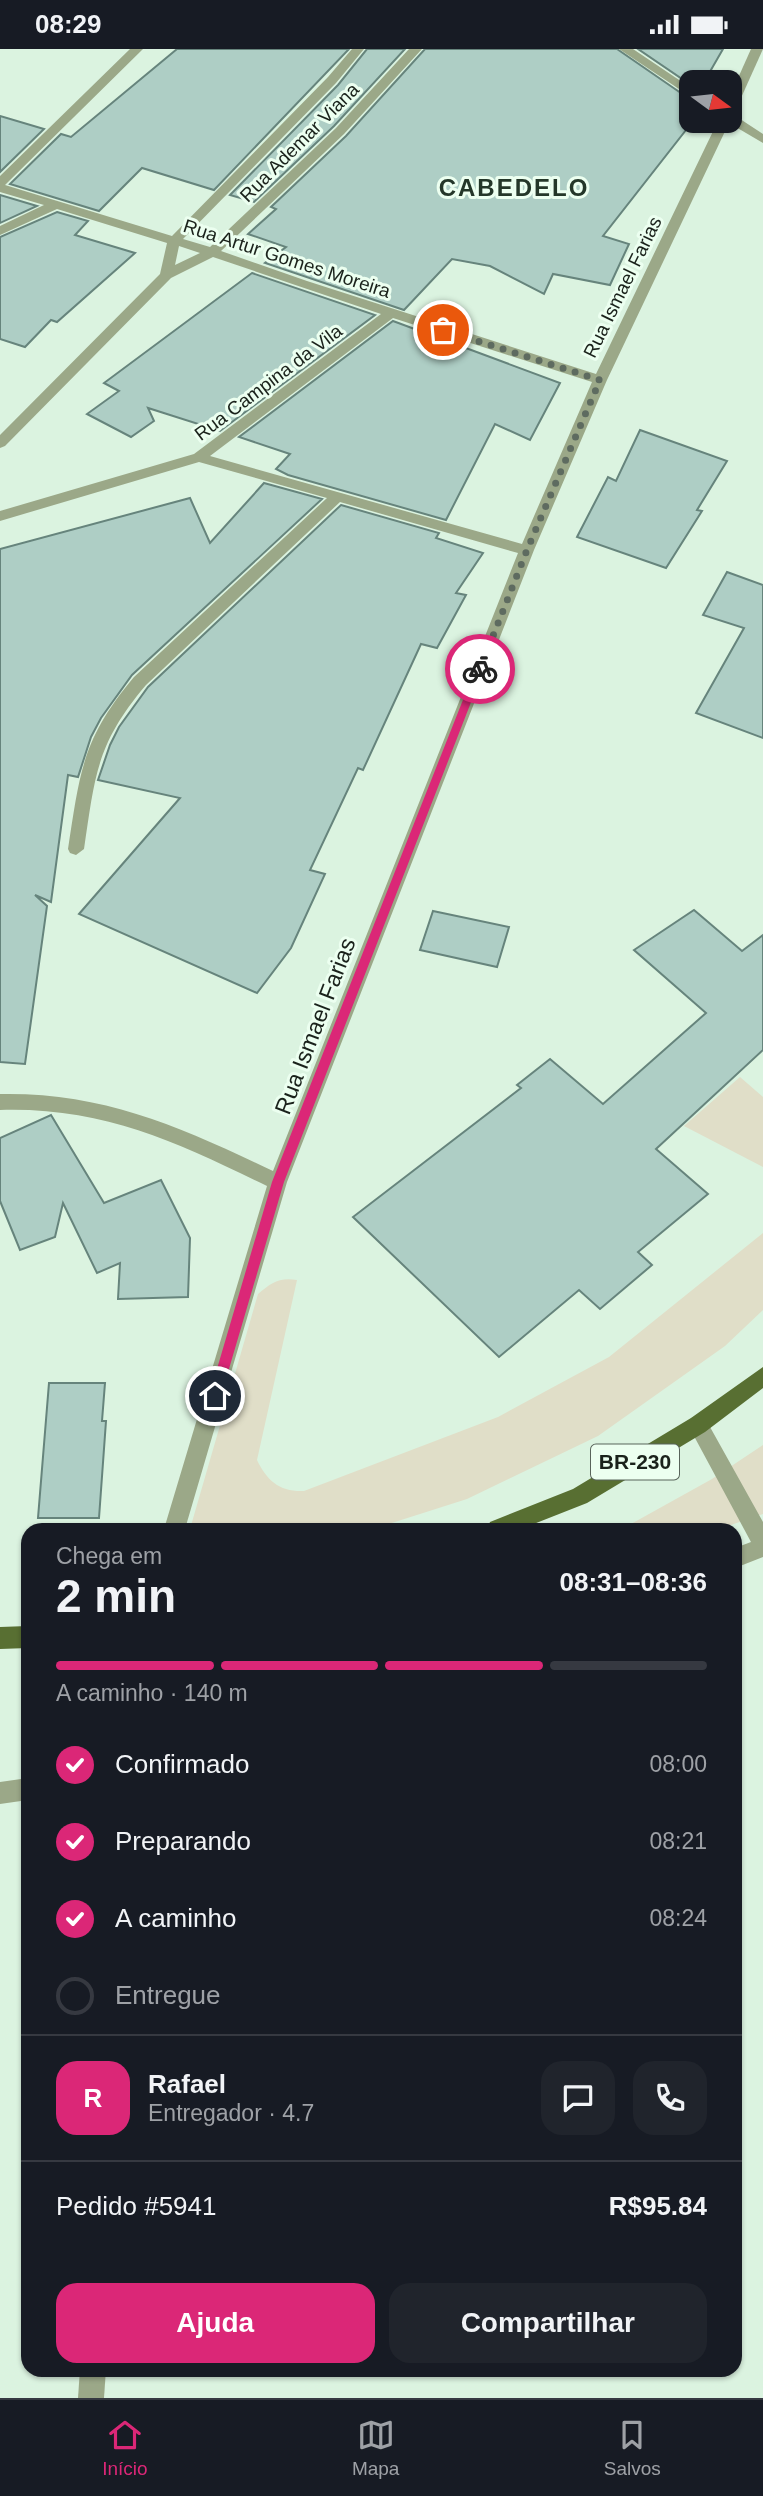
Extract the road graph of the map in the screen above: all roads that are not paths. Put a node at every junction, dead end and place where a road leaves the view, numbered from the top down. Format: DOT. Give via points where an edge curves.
graph roads {
  1 [pos="137,49"];
  2 [pos="358,49"];
  3 [pos="416,49"];
  4 [pos="625,49"];
  5 [pos="757,49"];
  6 [pos="742,82"];
  7 [pos="679,85"];
  8 [pos="742,126"];
  9 [pos="718,133"];
  10 [pos="763,139"];
  11 [pos="0,183"];
  12 [pos="0,188"];
  13 [pos="58,204"];
  14 [pos="0,231"];
  15 [pos="174,241"];
  16 [pos="212,252"];
  17 [pos="166,275"];
  18 [pos="391,313"];
  19 [pos="600,380"];
  20 [pos="0,443"];
  21 [pos="199,457"];
  22 [pos="337,497"];
  23 [pos="0,516"];
  24 [pos="527,550"];
  25 [pos="76,849"];
  26 [pos="0,1102"];
  27 [pos="278,1182"];
  28 [pos="763,1376"];
  29 [pos="698,1425"];
  30 [pos="177,1523"];
  31 [pos="512,1523"];
  32 [pos="763,1542"];
  33 [pos="763,1547"];
  34 [pos="742,1555"];
  35 [pos="21,1637"];
  36 [pos="0,1638"];
  37 [pos="21,1790"];
  38 [pos="0,1793"];
  39 [pos="92,2377"];
  40 [pos="91,2398"];
  1 -- 11 [label="street"];
  2 -- 15 [label="street, Rua Ademar Viana"];
  3 -- 16 [label="street, Rua Ademar Viana" via="340,131"];
  4 -- 7 [label="street"];
  5 -- 6 [label="street"];
  8 -- 10 [label="street"];
  9 -- 19 [label="street, Rua Ismael Farias"];
  12 -- 13 [label="street, Rua Artur Gomes Moreira"];
  13 -- 14 [label="street"];
  13 -- 15 [label="street, Rua Artur Gomes Moreira"];
  15 -- 16 [label="street, Rua Artur Gomes Moreira"];
  15 -- 17 [label="street"];
  16 -- 17 [label="street, Rua Ademar Viana"];
  16 -- 18 [label="street, Rua Artur Gomes Moreira"];
  17 -- 20 [label="street, Rua Ademar Viana"];
  18 -- 19 [label="street, Rua Artur Gomes Moreira"];
  18 -- 21 [label="street, Rua Campina da Vila"];
  19 -- 24 [label="street, Rua Ismael Farias"];
  21 -- 22 [label="street"];
  21 -- 23 [label="street, Rua Campina da Vila"];
  22 -- 24 [label="street"];
  22 -- 25 [label="street" via="140,681 114,712 99,740 87,782"];
  24 -- 27 [label="street, Rua Ismael Farias"];
  26 -- 27 [label="street" via="76,1103 121,1115 174,1133"];
  27 -- 30 [label="street, Rua Ismael Farias"];
  28 -- 29 [label="main road, BR-230"];
  29 -- 31 [label="main road, BR-230" via="580,1496"];
  29 -- 32 [label="street"];
  33 -- 34 [label="street"];
  35 -- 36 [label="main road"];
  37 -- 38 [label="street"];
  39 -- 40 [label="street"];
}
